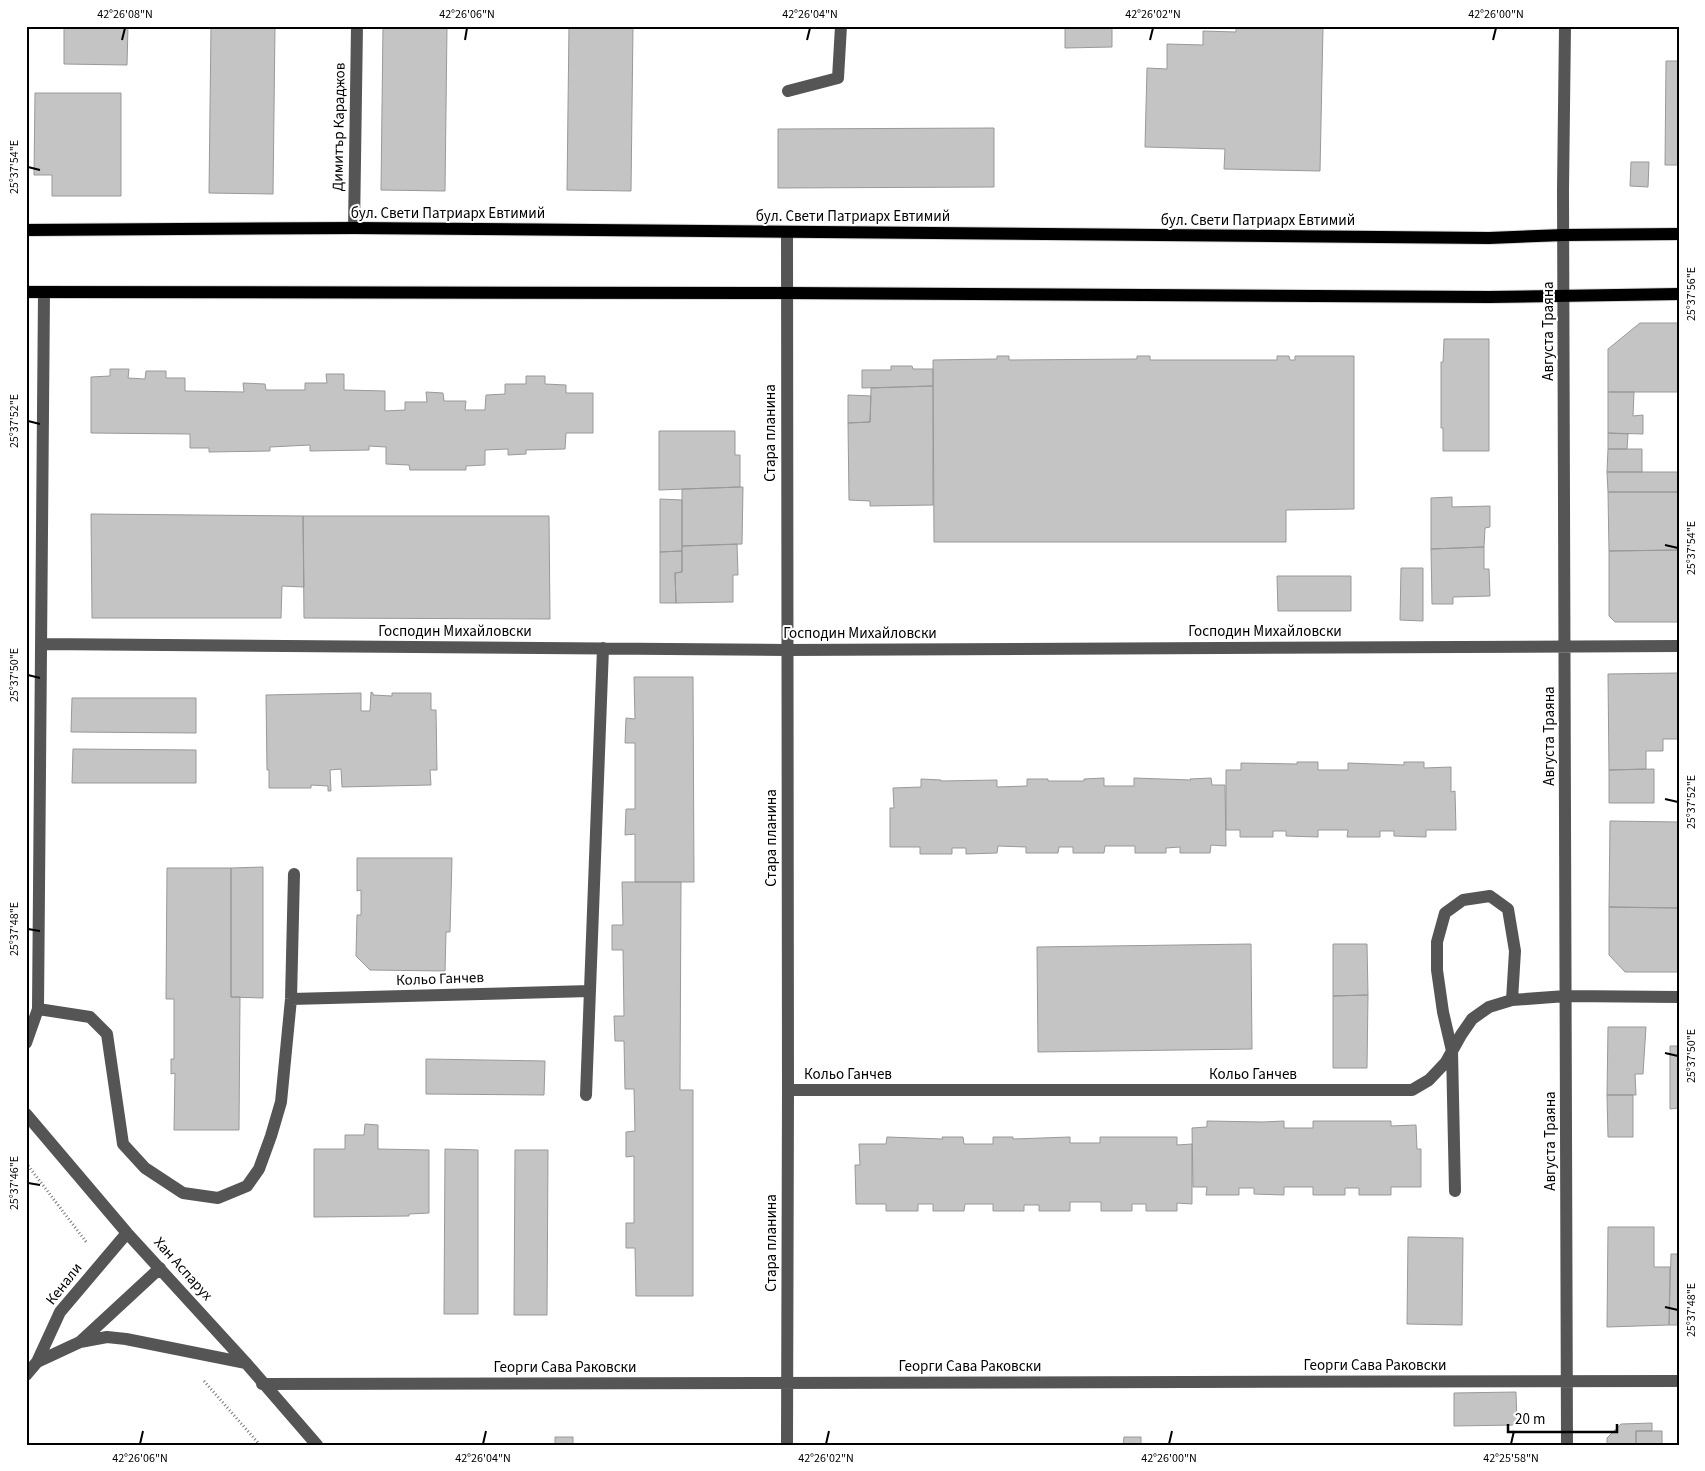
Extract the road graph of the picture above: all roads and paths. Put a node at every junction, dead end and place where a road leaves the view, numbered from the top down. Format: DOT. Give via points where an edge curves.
graph roads {
  1 [pos="357,26"];
  2 [pos="841,26"];
  3 [pos="1565,26"];
  4 [pos="788,91"];
  5 [pos="354,228"];
  6 [pos="26,230"];
  7 [pos="787,232"];
  8 [pos="1679,234"];
  9 [pos="1564,235"];
  10 [pos="26,292"];
  11 [pos="44,292"];
  12 [pos="786,293"];
  13 [pos="1679,294"];
  14 [pos="1564,295"];
  15 [pos="42,644"];
  16 [pos="1565,646"];
  17 [pos="1679,646"];
  18 [pos="603,648"];
  19 [pos="786,650"];
  20 [pos="294,874"];
  21 [pos="590,991"];
  22 [pos="1566,996"];
  23 [pos="1679,996"];
  24 [pos="291,999"];
  25 [pos="1512,1000"];
  26 [pos="38,1009"];
  27 [pos="26,1043"];
  28 [pos="1452,1051"];
  29 [pos="788,1090"];
  30 [pos="586,1095"];
  31 [pos="26,1114"];
  32 [pos="1455,1192"];
  33 [pos="127,1233"];
  34 [pos="160,1268"];
  35 [pos="80,1342"];
  36 [pos="37,1362"];
  37 [pos="246,1363"];
  38 [pos="26,1375"];
  39 [pos="1567,1381"];
  40 [pos="1679,1381"];
  41 [pos="787,1383"];
  42 [pos="262,1384"];
  43 [pos="317,1445"];
  44 [pos="787,1445"];
  45 [pos="1567,1445"];
  1 -- 5 [label="street, Димитър Караджов"];
  2 -- 4 [label="street" via="838,78"];
  3 -- 9 [label="street, Августа Траяна"];
  5 -- 6 [label="main road, бул. Свети Патриарх Евтимий"];
  5 -- 7 [label="main road, бул. Свети Патриарх Евтимий"];
  7 -- 9 [label="main road, бул. Свети Патриарх Евтимий" via="1479,238"];
  7 -- 12 [label="street, Стара планина"];
  8 -- 9 [label="main road, бул. Свети Патриарх Евтимий"];
  9 -- 14 [label="street, Августа Траяна"];
  10 -- 11 [label="main road"];
  11 -- 12 [label="main road"];
  11 -- 15 [label="street"];
  12 -- 14 [label="main road"];
  12 -- 19 [label="street, Стара планина"];
  13 -- 14 [label="main road"];
  14 -- 16 [label="street, Августа Траяна"];
  15 -- 18 [label="street, Господин Михайловски"];
  15 -- 26 [label="street"];
  16 -- 17 [label="street, Господин Михайловски"];
  16 -- 19 [label="street, Господин Михайловски"];
  16 -- 22 [label="street, Августа Траяна"];
  18 -- 19 [label="street, Господин Михайловски"];
  18 -- 21 [label="street"];
  19 -- 29 [label="street, Стара планина"];
  20 -- 24 [label="street"];
  21 -- 24 [label="street, Кольо Ганчев"];
  21 -- 30 [label="street"];
  22 -- 23 [label="street, Кольо Ганчев"];
  22 -- 25 [label="street, Кольо Ганчев"];
  22 -- 39 [label="street, Августа Траяна"];
  24 -- 26 [label="street" via="281,1102 271,1136 259,1168 247,1186 218,1198 184,1193 145,1168 123,1144 107,1034 90,1017"];
  25 -- 28 [label="street, Кольо Ганчев" via="1489,1007 1472,1019"];
  25 -- 28 [label="street" via="1515,951 1508,909 1490,896 1463,900 1445,913 1437,942 1437,970"];
  26 -- 27 [label="street"];
  28 -- 29 [label="street, Кольо Ганчев" via="1429,1080 1412,1090"];
  28 -- 32 [label="street"];
  29 -- 41 [label="street, Стара планина"];
  31 -- 33 [label="street, Хан Аспарух"];
  33 -- 34 [label="street, Хан Аспарух"];
  33 -- 36 [label="street, Кенали" via="60,1312"];
  34 -- 35 [label="street, Кенали"];
  34 -- 37 [label="street, Хан Аспарух"];
  35 -- 36 [label="street, Кенали"];
  35 -- 37 [label="street" via="107,1337 126,1339"];
  36 -- 38 [label="street, Кенали"];
  37 -- 42 [label="street, Хан Аспарух"];
  39 -- 40 [label="street, Георги Сава Раковски"];
  39 -- 41 [label="street, Георги Сава Раковски"];
  39 -- 45 [label="street, Августа Траяна"];
  41 -- 42 [label="street, Георги Сава Раковски"];
  41 -- 44 [label="street, Стара планина"];
  42 -- 43 [label="street, Хан Аспарух"];
}
